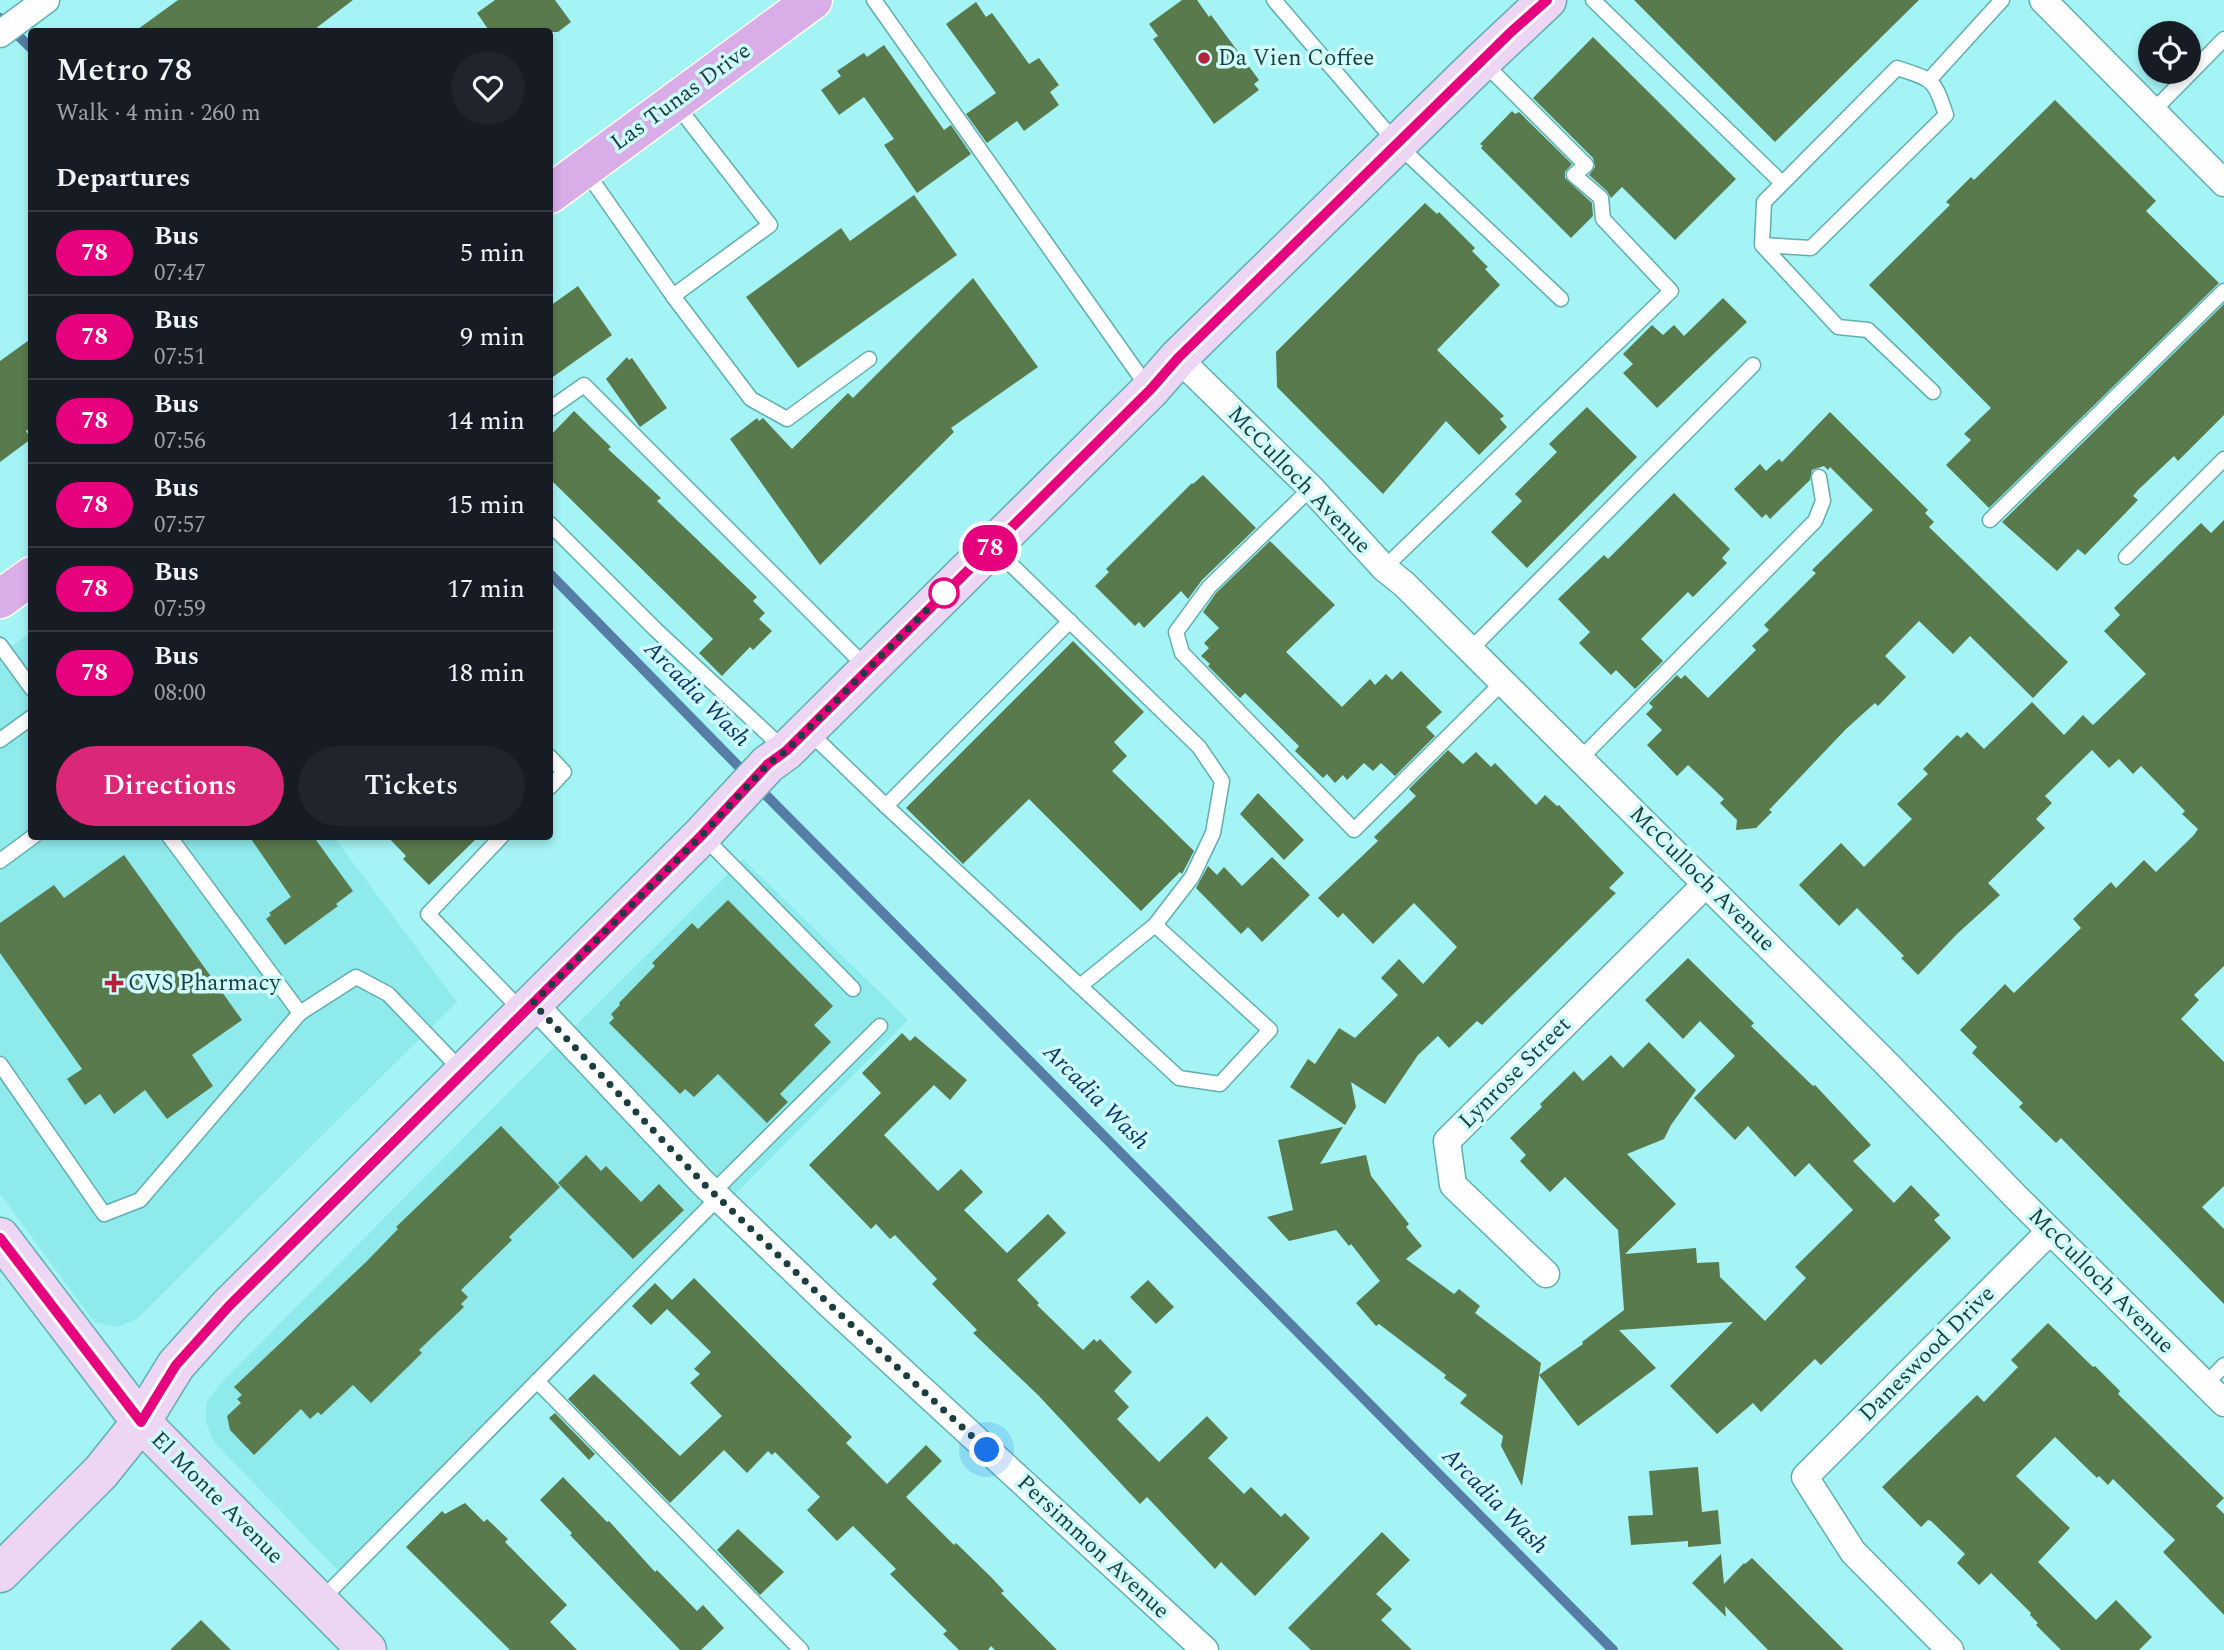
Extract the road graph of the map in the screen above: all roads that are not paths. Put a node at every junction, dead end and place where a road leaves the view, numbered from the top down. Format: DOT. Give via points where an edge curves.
graph roads {
  1 [pos="46,0"];
  2 [pos="813,0"];
  3 [pos="874,0"];
  4 [pos="1274,0"];
  5 [pos="1593,0"];
  6 [pos="2002,0"];
  7 [pos="2043,0"];
  8 [pos="1538,6"];
  9 [pos="0,34"];
  10 [pos="2224,38"];
  11 [pos="1482,61"];
  12 [pos="1930,79"];
  13 [pos="674,103"];
  14 [pos="2154,110"];
  15 [pos="1397,144"];
  16 [pos="584,169"];
  17 [pos="1782,183"];
  18 [pos="2224,183"];
  19 [pos="553,192"];
  20 [pos="1762,245"];
  21 [pos="2224,291"];
  22 [pos="673,296"];
  23 [pos="1561,299"];
  24 [pos="1178,358"];
  25 [pos="869,359"];
  26 [pos="1753,365"];
  27 [pos="1150,390"];
  28 [pos="1933,392"];
  29 [pos="553,407"];
  30 [pos="2224,459"];
  31 [pos="1819,477"];
  32 [pos="1311,488"];
  33 [pos="1990,520"];
  34 [pos="553,527"];
  35 [pos="992,545"];
  36 [pos="2126,557"];
  37 [pos="1384,568"];
  38 [pos="28,579"];
  39 [pos="0,599"];
  40 [pos="1070,621"];
  41 [pos="0,645"];
  42 [pos="1471,649"];
  43 [pos="868,669"];
  44 [pos="1502,682"];
  45 [pos="28,684"];
  46 [pos="28,720"];
  47 [pos="0,740"];
  48 [pos="787,749"];
  49 [pos="1580,759"];
  50 [pos="553,760"];
  51 [pos="553,784"];
  52 [pos="886,806"];
  53 [pos="702,835"];
  54 [pos="29,840"];
  55 [pos="172,840"];
  56 [pos="498,840"];
  57 [pos="0,861"];
  58 [pos="1706,884"];
  59 [pos="1155,925"];
  60 [pos="1080,986"];
  61 [pos="853,989"];
  62 [pos="528,1008"];
  63 [pos="300,1013"];
  64 [pos="880,1026"];
  65 [pos="0,1064"];
  66 [pos="464,1073"];
  67 [pos="716,1195"];
  68 [pos="2050,1231"];
  69 [pos="0,1237"];
  70 [pos="1546,1274"];
  71 [pos="537,1381"];
  72 [pos="2218,1384"];
  73 [pos="141,1422"];
  74 [pos="0,1573"];
  75 [pos="319,1601"];
  76 [pos="368,1650"];
  77 [pos="801,1650"];
  78 [pos="1205,1650"];
  79 [pos="1950,1650"];
  1 -- 9 [label="street"];
  2 -- 13 [label="main road, Las Tunas Drive"];
  3 -- 27 [label="lane"];
  4 -- 15 [label="lane"];
  5 -- 17 [label="lane"];
  6 -- 12 [label="lane"];
  7 -- 14 [label="street"];
  8 -- 11 [label="street"];
  10 -- 14 [label="lane"];
  11 -- 15 [label="street"];
  11 -- 37 [label="lane" via="1586,164 1574,176 1601,198 1603,219 1671,291"];
  12 -- 17 [label="lane" via="1897,68"];
  12 -- 20 [label="lane" via="1947,114 1908,153 1811,248"];
  13 -- 16 [label="main road, Las Tunas Drive"];
  13 -- 22 [label="lane" via="770,225"];
  14 -- 18 [label="street"];
  15 -- 23 [label="lane"];
  15 -- 24 [label="street"];
  16 -- 19 [label="main road, Las Tunas Drive"];
  16 -- 22 [label="lane"];
  17 -- 20 [label="lane" via="1764,202"];
  20 -- 28 [label="lane" via="1838,327 1868,330"];
  21 -- 33 [label="lane"];
  22 -- 25 [label="lane" via="751,398 787,419"];
  24 -- 27 [label="street"];
  24 -- 32 [label="street, McCulloch Avenue"];
  26 -- 42 [label="lane"];
  27 -- 35 [label="street"];
  29 -- 43 [label="lane" via="584,385"];
  30 -- 36 [label="lane"];
  31 -- 49 [label="lane" via="1823,501 1815,521"];
  32 -- 37 [label="street, McCulloch Avenue"];
  32 -- 44 [label="lane" via="1209,587 1176,632 1182,653 1354,830"];
  34 -- 48 [label="lane"];
  35 -- 40 [label="lane"];
  35 -- 43 [label="street"];
  37 -- 42 [label="street, McCulloch Avenue"];
  38 -- 39 [label="main road"];
  40 -- 52 [label="lane"];
  40 -- 59 [label="lane" via="1199,747 1222,781 1213,833 1192,877"];
  41 -- 45 [label="lane"];
  42 -- 44 [label="street, McCulloch Avenue"];
  43 -- 48 [label="street"];
  44 -- 49 [label="street, McCulloch Avenue"];
  46 -- 47 [label="lane"];
  48 -- 52 [label="lane"];
  48 -- 53 [label="street"];
  49 -- 58 [label="street, McCulloch Avenue"];
  50 -- 51 [label="lane" via="564,772"];
  52 -- 60 [label="lane"];
  53 -- 61 [label="lane"];
  53 -- 62 [label="street"];
  54 -- 57 [label="lane"];
  55 -- 63 [label="lane"];
  56 -- 62 [label="lane" via="428,914"];
  58 -- 68 [label="street, McCulloch Avenue"];
  58 -- 70 [label="street, Lynrose Street" via="1447,1141 1453,1185"];
  59 -- 60 [label="lane"];
  59 -- 60 [label="lane" via="1270,1030 1220,1084 1179,1078"];
  62 -- 66 [label="street"];
  62 -- 67 [label="street, Persimmon Avenue"];
  63 -- 65 [label="lane" via="141,1200 104,1214"];
  63 -- 66 [label="lane" via="356,977 388,994"];
  64 -- 67 [label="lane"];
  66 -- 73 [label="street" via="229,1306 176,1365"];
  67 -- 71 [label="lane"];
  67 -- 78 [label="street, Persimmon Avenue"];
  68 -- 72 [label="street, McCulloch Avenue"];
  68 -- 79 [label="street, Daneswood Drive" via="1805,1477 1853,1552"];
  69 -- 73 [label="street, El Monte Avenue"];
  71 -- 75 [label="lane"];
  71 -- 77 [label="lane"];
  73 -- 74 [label="street" via="101,1472"];
  73 -- 75 [label="street, El Monte Avenue"];
  75 -- 76 [label="street, El Monte Avenue"];
}
